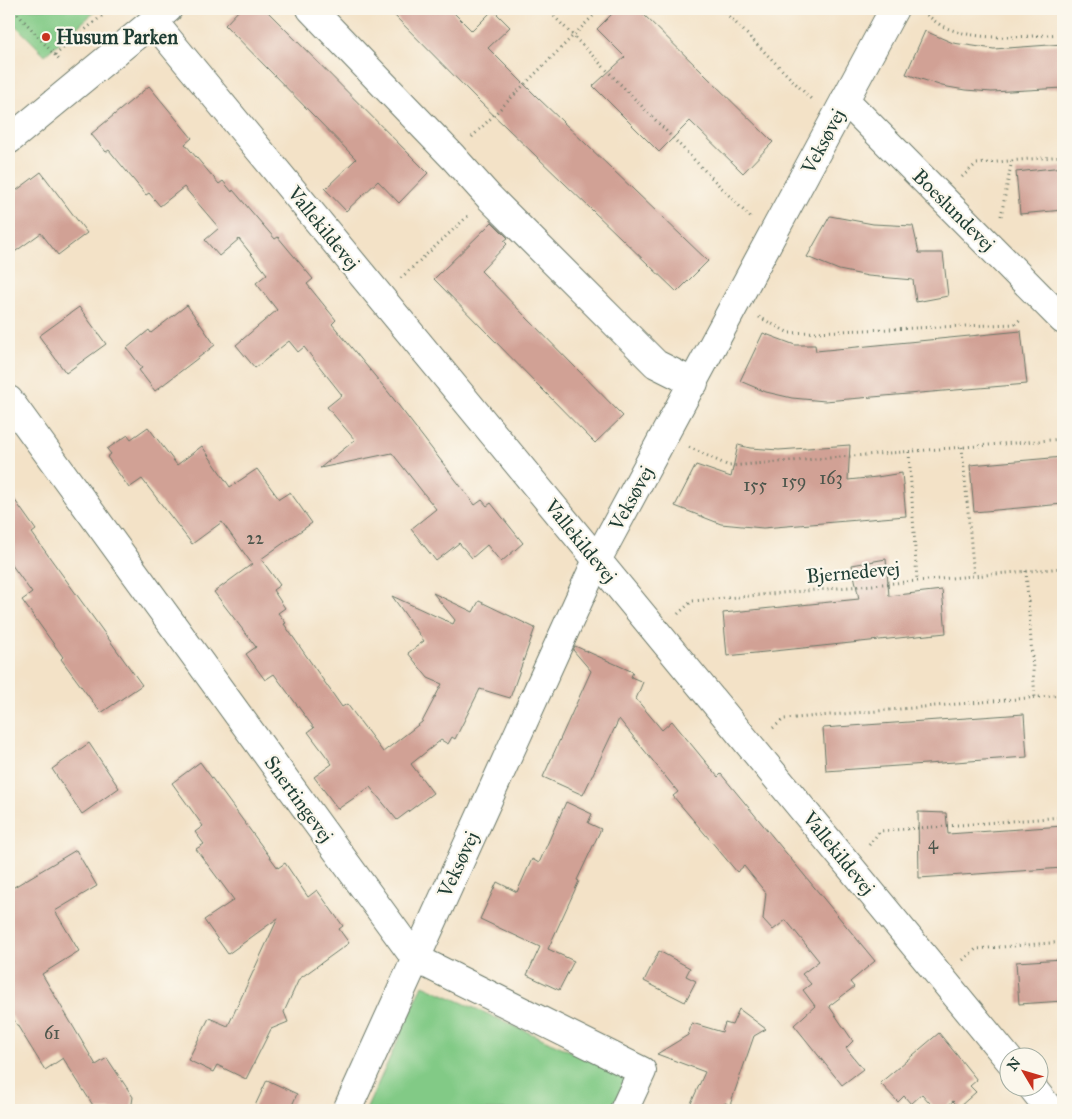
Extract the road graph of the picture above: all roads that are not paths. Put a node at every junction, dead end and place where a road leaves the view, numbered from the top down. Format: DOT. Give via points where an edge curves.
graph roads {
  1 [pos="311,9"];
  2 [pos="894,9"];
  3 [pos="161,15"];
  4 [pos="839,111"];
  5 [pos="9,140"];
  6 [pos="1063,320"];
  7 [pos="694,383"];
  8 [pos="9,400"];
  9 [pos="598,560"];
  10 [pos="415,958"];
  11 [pos="1000,1049"];
  12 [pos="1039,1096"];
  13 [pos="346,1110"];
  14 [pos="624,1110"];
  15 [pos="1050,1110"];
  1 -- 7 [label="street" via="489,197 656,364"];
  2 -- 4 [label="street, Veksøvej"];
  3 -- 5 [label="street"];
  3 -- 9 [label="street, Vallekildevej" via="380,297"];
  4 -- 6 [label="street, Boeslundevej" via="940,196"];
  4 -- 7 [label="street, Veksøvej"];
  7 -- 9 [label="street, Veksøvej"];
  8 -- 10 [label="street, Snertingevej"];
  9 -- 10 [label="street, Veksøvej"];
  9 -- 11 [label="street, Vallekildevej"];
  10 -- 13 [label="street, Veksøvej"];
  10 -- 14 [label="street, Snertingevej" via="642,1071"];
  12 -- 15 [label="street"];
}
